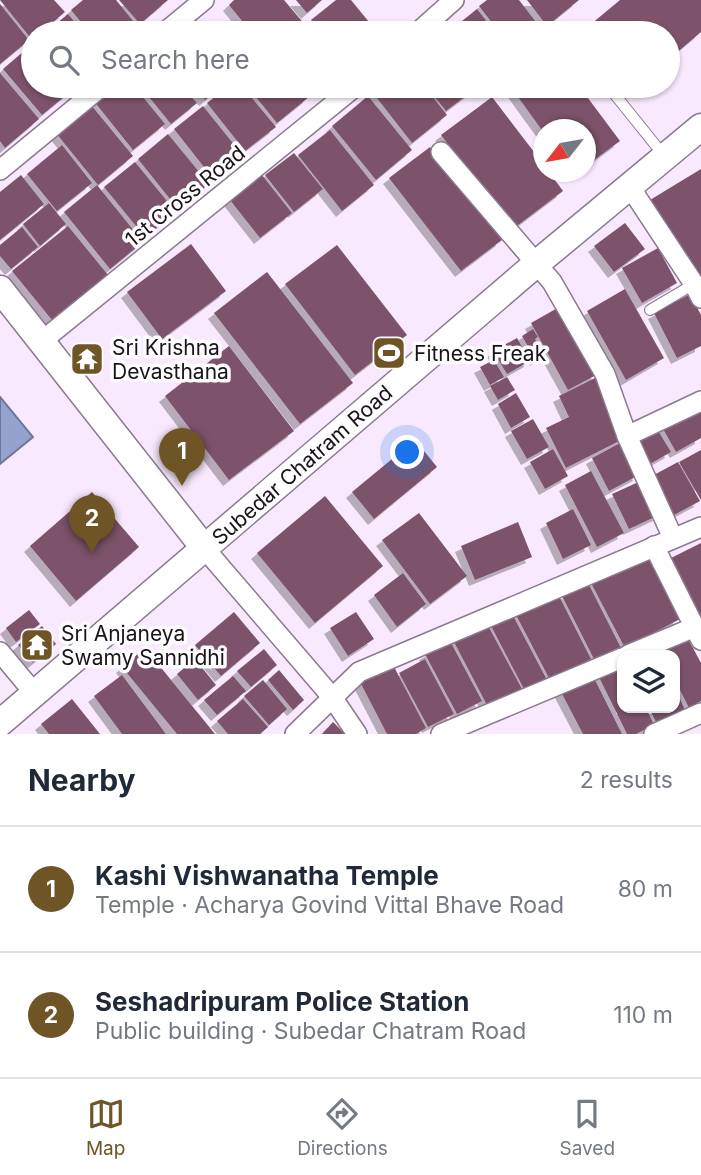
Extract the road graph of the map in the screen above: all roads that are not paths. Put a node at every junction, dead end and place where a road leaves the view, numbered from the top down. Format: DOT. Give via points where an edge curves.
graph roads {
  1 [pos="204,0"];
  2 [pos="454,0"];
  3 [pos="179,21"];
  4 [pos="430,21"];
  5 [pos="87,98"];
  6 [pos="341,98"];
  7 [pos="618,98"];
  8 [pos="701,127"];
  9 [pos="441,152"];
  10 [pos="666,157"];
  11 [pos="0,170"];
  12 [pos="630,187"];
  13 [pos="536,264"];
  14 [pos="0,289"];
  15 [pos="698,291"];
  16 [pos="650,310"];
  17 [pos="42,341"];
  18 [pos="701,401"];
  19 [pos="627,436"];
  20 [pos="701,527"];
  21 [pos="673,538"];
  22 [pos="654,546"];
  23 [pos="205,549"];
  24 [pos="698,634"];
  25 [pos="645,650"];
  26 [pos="0,652"];
  27 [pos="617,660"];
  28 [pos="35,694"];
  29 [pos="331,697"];
  30 [pos="701,713"];
  31 [pos="0,723"];
  32 [pos="295,734"];
  33 [pos="357,734"];
  34 [pos="442,734"];
  35 [pos="654,734"];
  1 -- 3 [label="street"];
  2 -- 4 [label="street"];
  5 -- 11 [label="street"];
  6 -- 17 [label="street, 1st Cross Road"];
  7 -- 10 [label="lane"];
  8 -- 10 [label="main road, Subedar Chatram Road"];
  9 -- 13 [label="street"];
  10 -- 12 [label="main road, Subedar Chatram Road"];
  12 -- 13 [label="main road, Subedar Chatram Road"];
  12 -- 15 [label="street"];
  13 -- 19 [label="street" via="552,282 605,374"];
  13 -- 23 [label="main road, Subedar Chatram Road"];
  14 -- 17 [label="main road"];
  15 -- 16 [label="lane"];
  17 -- 23 [label="main road"];
  18 -- 19 [label="street"];
  19 -- 21 [label="street"];
  20 -- 21 [label="street"];
  21 -- 22 [label="street"];
  22 -- 24 [label="street"];
  22 -- 29 [label="street" via="359,672"];
  23 -- 28 [label="main road, Subedar Chatram Road"];
  23 -- 29 [label="street"];
  24 -- 25 [label="street"];
  26 -- 28 [label="street"];
  27 -- 34 [label="street"];
  28 -- 31 [label="main road, Subedar Chatram Road"];
  29 -- 32 [label="street"];
  29 -- 33 [label="street"];
  30 -- 35 [label="street"];
}
